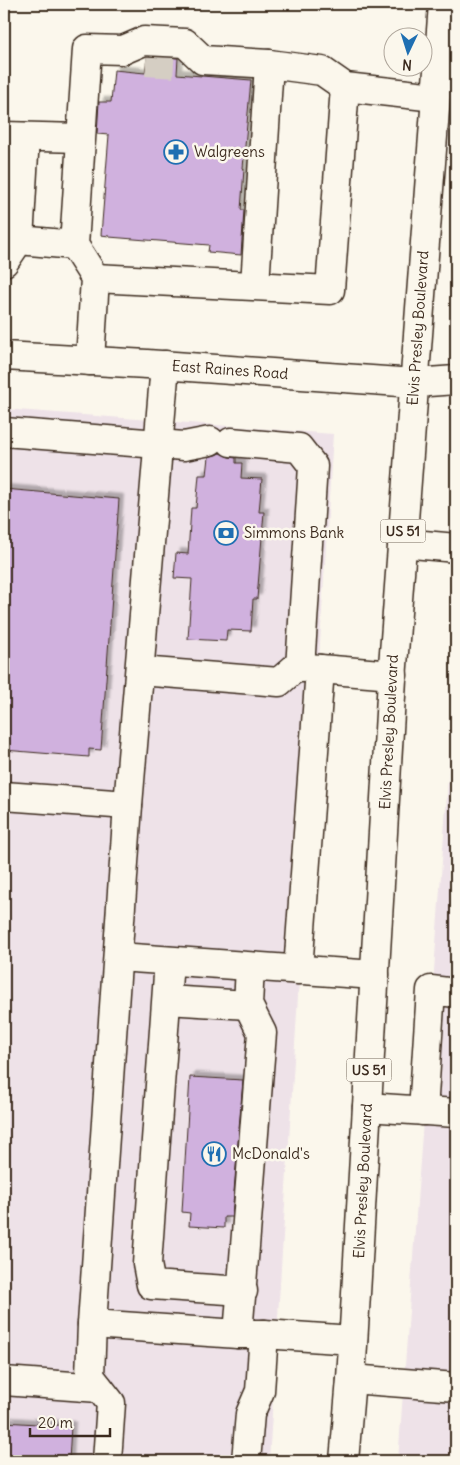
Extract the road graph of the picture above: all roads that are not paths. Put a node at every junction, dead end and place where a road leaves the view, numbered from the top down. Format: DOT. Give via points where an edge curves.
graph roads {
  1 [pos="443,4"];
  2 [pos="270,64"];
  3 [pos="447,66"];
  4 [pos="345,87"];
  5 [pos="435,97"];
  6 [pos="14,137"];
  7 [pos="80,138"];
  8 [pos="19,240"];
  9 [pos="74,245"];
  10 [pos="4,262"];
  11 [pos="95,278"];
  12 [pos="255,285"];
  13 [pos="4,356"];
  14 [pos="90,360"];
  15 [pos="164,365"];
  16 [pos="456,380"];
  17 [pos="414,383"];
  18 [pos="4,432"];
  19 [pos="158,444"];
  20 [pos="402,543"];
  21 [pos="456,548"];
  22 [pos="310,668"];
  23 [pos="140,671"];
  24 [pos="393,674"];
  25 [pos="4,796"];
  26 [pos="128,805"];
  27 [pos="118,957"];
  28 [pos="169,960"];
  29 [pos="250,967"];
  30 [pos="298,970"];
  31 [pos="375,975"];
  32 [pos="456,993"];
  33 [pos="167,1000"];
  34 [pos="248,1005"];
  35 [pos="367,1107"];
  36 [pos="423,1111"];
  37 [pos="456,1113"];
  38 [pos="242,1291"];
  39 [pos="92,1324"];
  40 [pos="251,1334"];
  41 [pos="353,1340"];
  42 [pos="351,1379"];
  43 [pos="4,1381"];
  44 [pos="456,1386"];
  45 [pos="99,1388"];
  46 [pos="108,1461"];
  47 [pos="246,1461"];
  48 [pos="344,1461"];
  1 -- 3 [label="main road, Elvis Presley Boulevard / US 51"];
  2 -- 4 [label="main road" via="322,71"];
  2 -- 7 [label="main road" via="190,62 185,43 144,40 135,56 87,49"];
  2 -- 12 [label="main road"];
  3 -- 5 [label="main road, Elvis Presley Boulevard / US 51"];
  4 -- 5 [label="main road"];
  4 -- 12 [label="main road" via="330,290"];
  5 -- 17 [label="main road, Elvis Presley Boulevard / US 51"];
  6 -- 7 [label="main road"];
  6 -- 8 [label="main road"];
  7 -- 9 [label="main road"];
  8 -- 9 [label="main road"];
  8 -- 10 [label="main road"];
  9 -- 11 [label="main road"];
  11 -- 12 [label="main road"];
  11 -- 14 [label="main road"];
  13 -- 14 [label="main road, East Raines Road"];
  14 -- 15 [label="main road, East Raines Road"];
  15 -- 17 [label="main road, East Raines Road"];
  15 -- 19 [label="main road"];
  16 -- 17 [label="main road, East Raines Road"];
  17 -- 20 [label="main road, Elvis Presley Boulevard / US 51"];
  18 -- 19 [label="main road"];
  19 -- 22 [label="main road" via="184,446 221,442 299,448 312,466"];
  19 -- 23 [label="main road"];
  20 -- 21 [label="main road"];
  20 -- 24 [label="main road, Elvis Presley Boulevard / US 51"];
  22 -- 23 [label="main road" via="296,667 279,682"];
  22 -- 24 [label="main road"];
  22 -- 30 [label="main road"];
  23 -- 26 [label="main road"];
  24 -- 31 [label="main road, Elvis Presley Boulevard / US 51"];
  25 -- 26 [label="main road"];
  26 -- 27 [label="main road"];
  27 -- 28 [label="main road"];
  27 -- 39 [label="main road"];
  28 -- 29 [label="main road"];
  28 -- 33 [label="main road"];
  29 -- 30 [label="main road"];
  29 -- 34 [label="main road"];
  30 -- 31 [label="main road"];
  31 -- 35 [label="main road, Elvis Presley Boulevard / US 51"];
  32 -- 36 [label="main road" via="431,990"];
  33 -- 34 [label="main road"];
  33 -- 38 [label="main road" via="147,1264 151,1285"];
  34 -- 38 [label="main road" via="262,1033"];
  35 -- 36 [label="main road"];
  35 -- 41 [label="main road, Elvis Presley Boulevard / US 51"];
  36 -- 37 [label="main road"];
  38 -- 40 [label="main road"];
  39 -- 40 [label="main road"];
  39 -- 45 [label="main road" via="90,1376"];
  40 -- 41 [label="main road"];
  40 -- 47 [label="main road" via="260,1391 250,1414"];
  41 -- 42 [label="main road, Elvis Presley Boulevard / US 51"];
  42 -- 44 [label="main road"];
  42 -- 48 [label="main road, Elvis Presley Boulevard / US 51"];
  43 -- 45 [label="main road"];
  45 -- 46 [label="main road" via="111,1403"];
}
